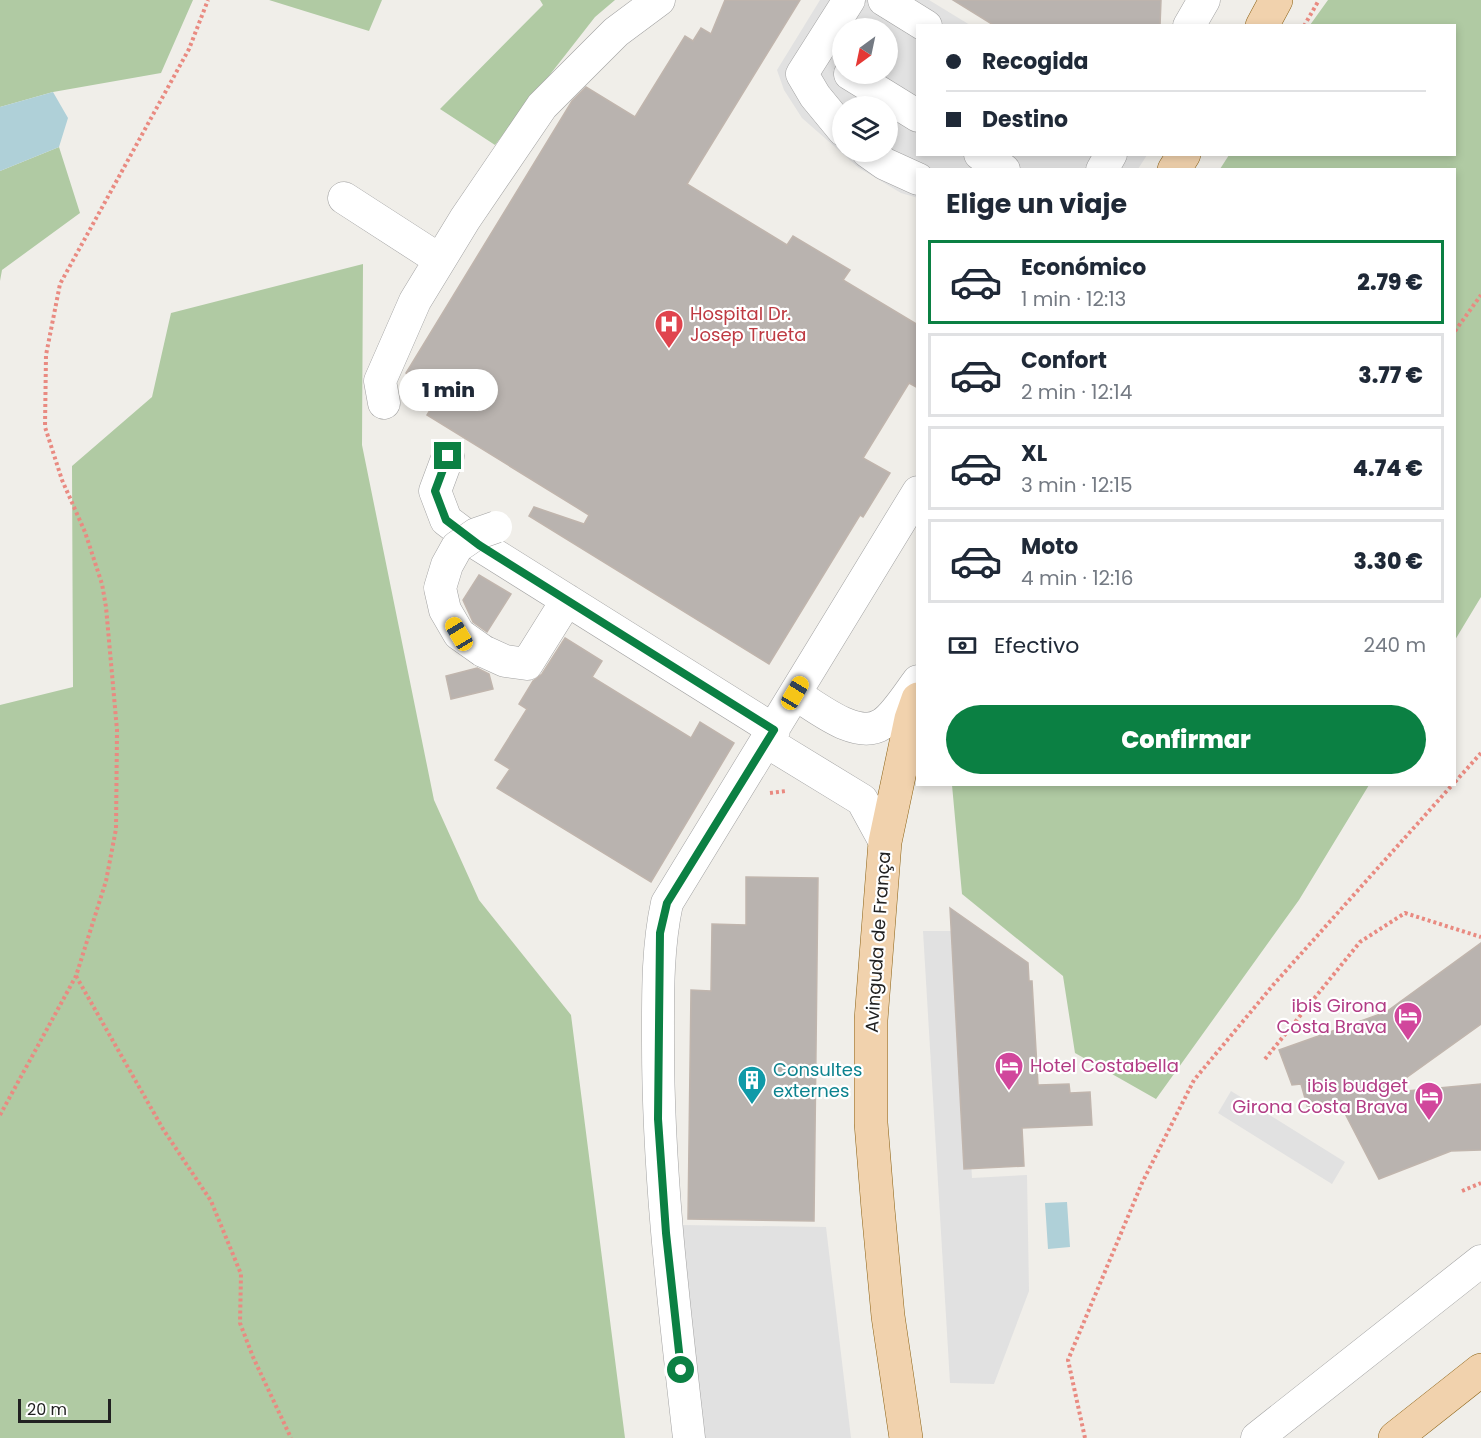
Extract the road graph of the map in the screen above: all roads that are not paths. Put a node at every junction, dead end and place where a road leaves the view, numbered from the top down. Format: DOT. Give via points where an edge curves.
graph roads {
  1 [pos="659,0"];
  2 [pos="849,0"];
  3 [pos="884,0"];
  4 [pos="1204,0"];
  5 [pos="1276,0"];
  6 [pos="923,24"];
  7 [pos="1190,24"];
  8 [pos="1263,24"];
  9 [pos="815,51"];
  10 [pos="832,62"];
  11 [pos="866,84"];
  12 [pos="916,115"];
  13 [pos="832,117"];
  14 [pos="983,156"];
  15 [pos="882,162"];
  16 [pos="1001,168"];
  17 [pos="916,178"];
  18 [pos="344,198"];
  19 [pos="440,260"];
  20 [pos="384,403"];
  21 [pos="448,456"];
  22 [pos="916,495"];
  23 [pos="496,527"];
  24 [pos="567,600"];
  25 [pos="916,683"];
  26 [pos="795,693"];
  27 [pos="916,705"];
  28 [pos="770,736"];
  29 [pos="885,842"];
  30 [pos="1481,1261"];
  31 [pos="1481,1370"];
  32 [pos="689,1438"];
  33 [pos="906,1438"];
  34 [pos="1257,1438"];
  35 [pos="1395,1438"];
  1 -- 19 [label="street" via="616,32 542,106"];
  2 -- 9 [label="street"];
  3 -- 6 [label="street"];
  4 -- 7 [label="street"];
  5 -- 8 [label="main road"];
  9 -- 10 [label="street"];
  9 -- 13 [label="street" via="802,74"];
  11 -- 12 [label="street"];
  14 -- 16 [label="street"];
  15 -- 17 [label="street"];
  18 -- 19 [label="street"];
  19 -- 20 [label="street" via="415,301 380,381"];
  21 -- 24 [label="street" via="435,491 446,520"];
  22 -- 26 [label="street"];
  23 -- 24 [label="street, bridge" via="457,547 447,565 440,588 445,610 459,634 505,661 526,663"];
  24 -- 28 [label="street"];
  25 -- 26 [label="street" via="883,724 869,730 853,728"];
  26 -- 28 [label="street"];
  27 -- 29 [label="main road, Avinguda de França"];
  28 -- 29 [label="street" via="812,770 862,800"];
  28 -- 32 [label="street" via="667,903 660,933 658,1119"];
  29 -- 33 [label="main road, Avinguda de França" via="871,1020 871,1123 888,1316"];
  30 -- 34 [label="street"];
  31 -- 35 [label="main road"];
}
